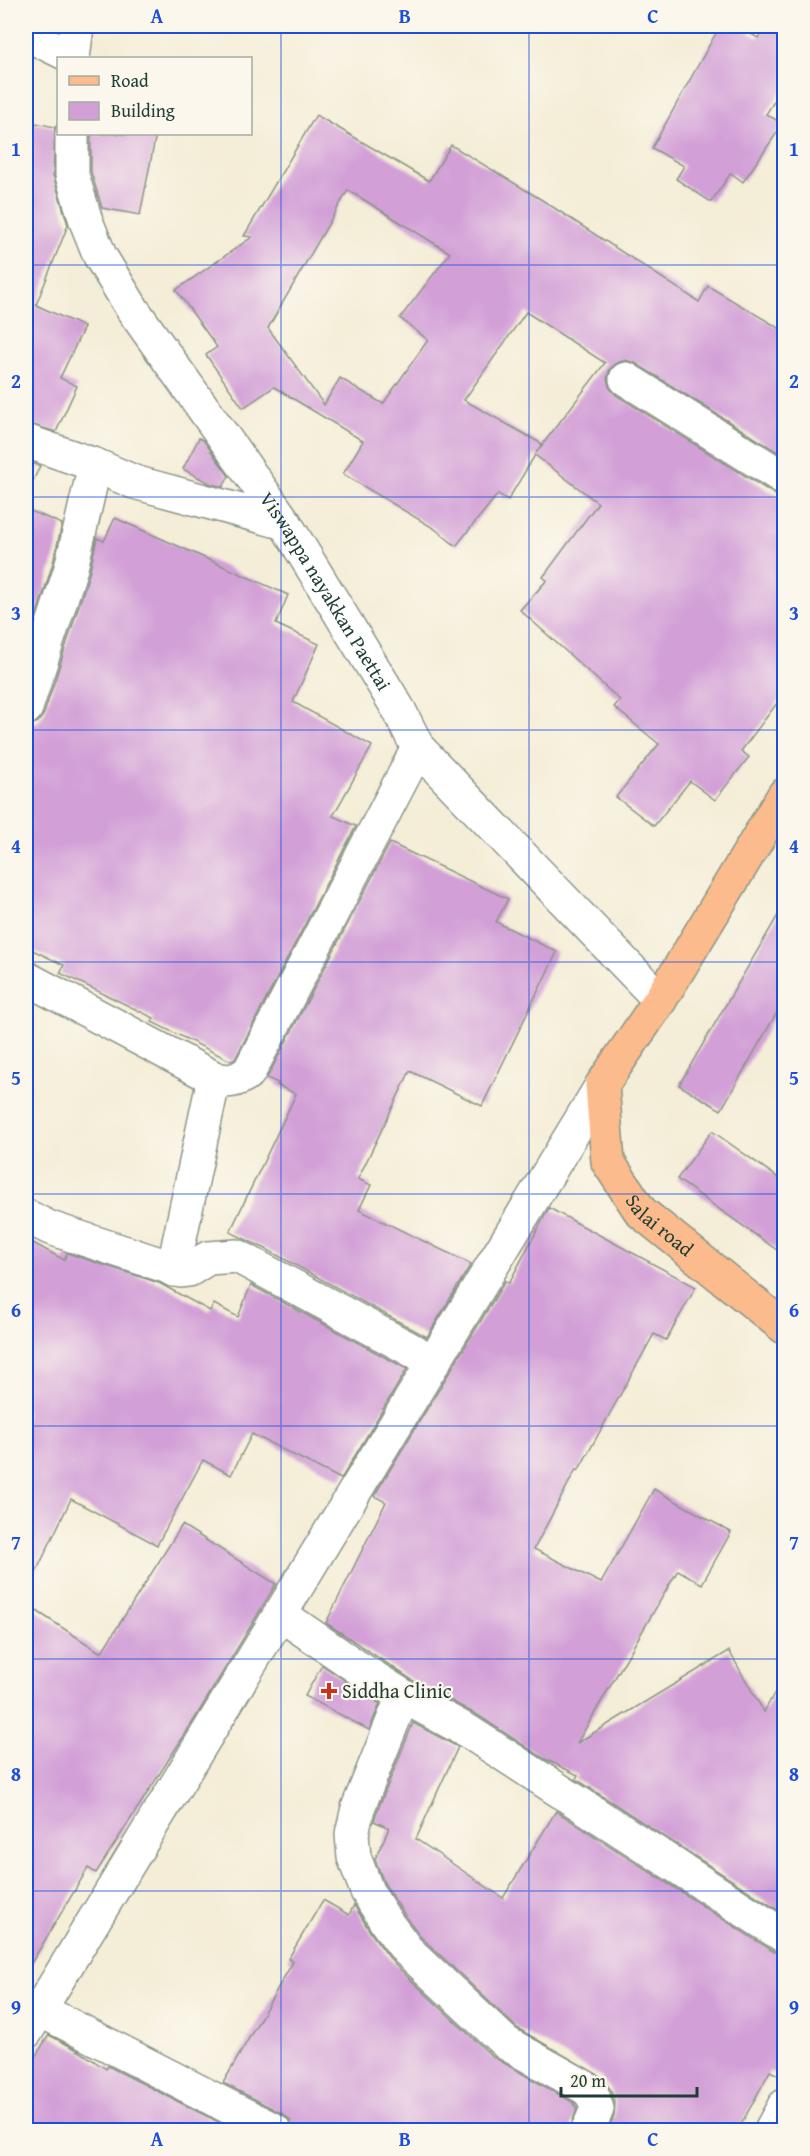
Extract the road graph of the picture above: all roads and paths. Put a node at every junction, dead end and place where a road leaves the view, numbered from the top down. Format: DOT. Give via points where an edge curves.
graph roads {
  1 [pos="77,26"];
  2 [pos="26,34"];
  3 [pos="71,57"];
  4 [pos="73,57"];
  5 [pos="72,135"];
  6 [pos="626,380"];
  7 [pos="26,441"];
  8 [pos="95,465"];
  9 [pos="784,478"];
  10 [pos="285,524"];
  11 [pos="26,708"];
  12 [pos="418,748"];
  13 [pos="784,795"];
  14 [pos="26,978"];
  15 [pos="660,1000"];
  16 [pos="214,1078"];
  17 [pos="602,1086"];
  18 [pos="26,1216"];
  19 [pos="173,1270"];
  20 [pos="784,1327"];
  21 [pos="434,1362"];
  22 [pos="280,1614"];
  23 [pos="403,1696"];
  24 [pos="784,1936"];
  25 [pos="35,2006"];
  26 [pos="784,2106"];
  27 [pos="274,2130"];
  28 [pos="588,2130"];
  29 [pos="771,2130"];
  1 -- 4 [label="street"];
  2 -- 3 [label="street"];
  5 -- 10 [label="street, Viswappa nayakkan Paettai" via="72,175 100,256 133,310"];
  6 -- 9 [label="street"];
  7 -- 8 [label="street"];
  8 -- 10 [label="street" via="134,482"];
  8 -- 11 [label="street" via="71,568"];
  10 -- 12 [label="street, Viswappa nayakkan Paettai" via="399,710"];
  12 -- 15 [label="street, Viswappa nayakkan Paettai"];
  12 -- 16 [label="street" via="249,1072 232,1081"];
  13 -- 15 [label="main road"];
  14 -- 16 [label="street"];
  15 -- 17 [label="main road"];
  16 -- 19 [label="street"];
  17 -- 20 [label="main road, Salai road" via="608,1162 641,1212"];
  17 -- 21 [label="street"];
  18 -- 19 [label="street"];
  19 -- 21 [label="street" via="189,1270 208,1258 237,1256"];
  21 -- 22 [label="street"];
  22 -- 23 [label="street"];
  22 -- 25 [label="street"];
  23 -- 24 [label="street" via="469,1732"];
  23 -- 28 [label="street" via="358,1808 352,1834 354,1857 367,1891 407,1950 506,2043 586,2088 597,2109"];
  25 -- 27 [label="street"];
  26 -- 29 [label="street"];
}
